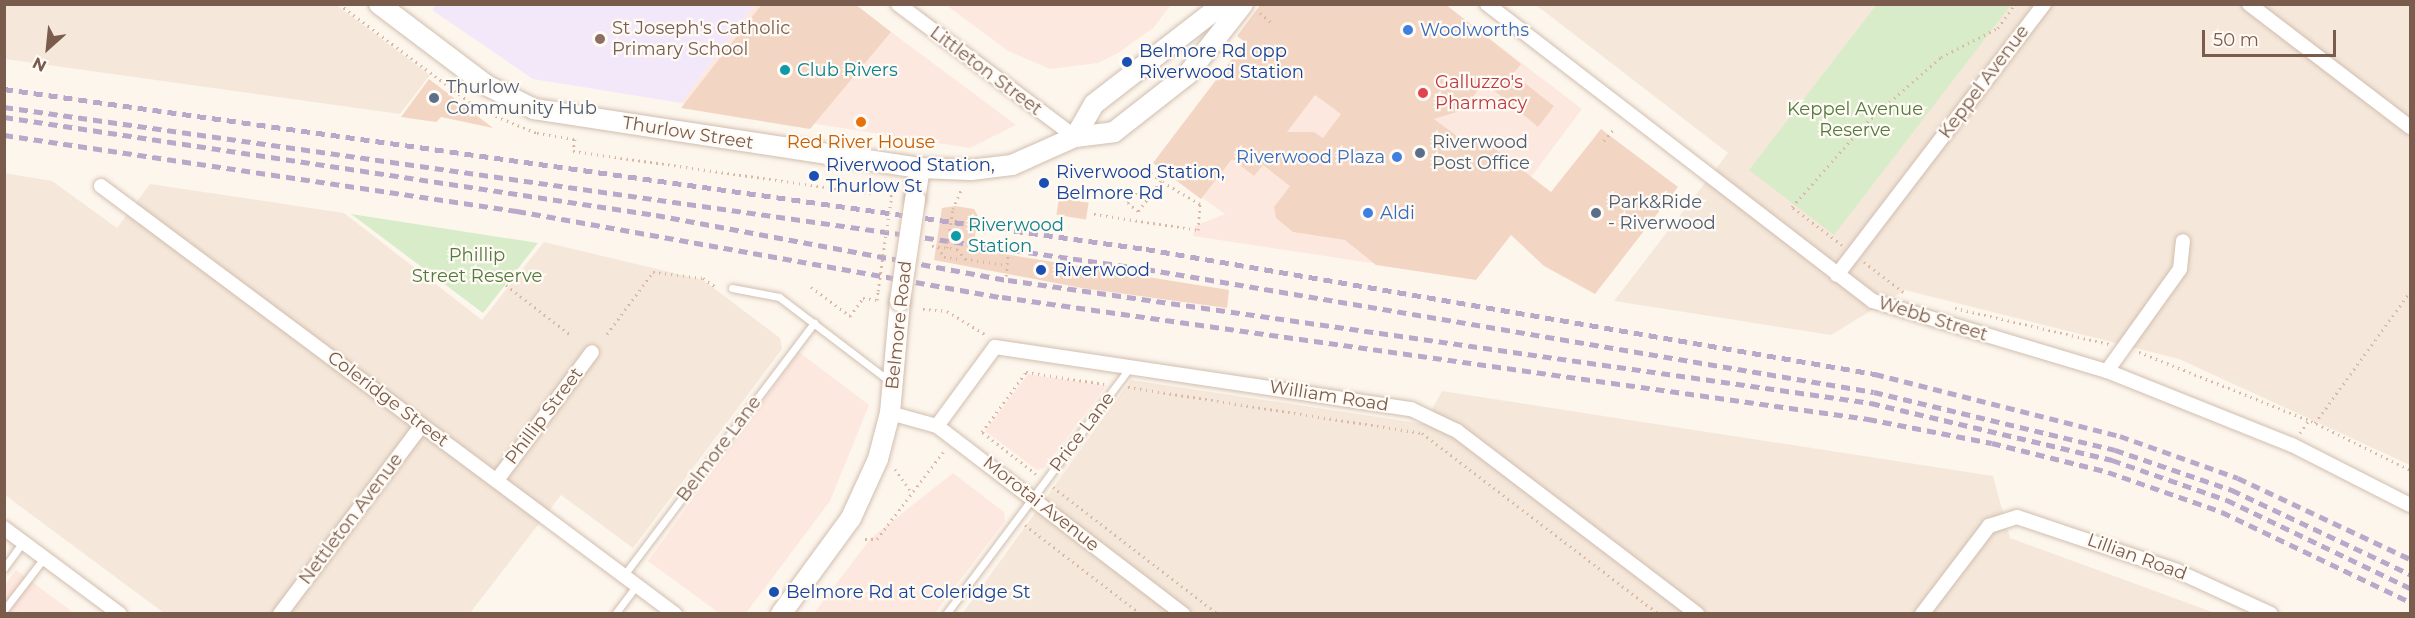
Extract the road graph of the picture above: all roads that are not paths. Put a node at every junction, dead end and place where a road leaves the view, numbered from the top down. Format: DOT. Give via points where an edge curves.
graph roads {
  1 [pos="379,4"];
  2 [pos="898,4"];
  3 [pos="1223,4"];
  4 [pos="1487,4"];
  5 [pos="2044,4"];
  6 [pos="2249,4"];
  7 [pos="1252,9"];
  8 [pos="2410,127"];
  9 [pos="1075,137"];
  10 [pos="920,168"];
  11 [pos="101,186"];
  12 [pos="2183,241"];
  13 [pos="1837,274"];
  14 [pos="732,288"];
  15 [pos="814,323"];
  16 [pos="592,352"];
  17 [pos="1131,365"];
  18 [pos="2107,371"];
  19 [pos="892,384"];
  20 [pos="890,413"];
  21 [pos="422,425"];
  22 [pos="937,426"];
  23 [pos="497,480"];
  24 [pos="1033,498"];
  25 [pos="2410,505"];
  26 [pos="4,528"];
  27 [pos="23,542"];
  28 [pos="44,558"];
  29 [pos="4,568"];
  30 [pos="624,575"];
  31 [pos="637,585"];
  32 [pos="4,610"];
  33 [pos="120,614"];
  34 [pos="280,614"];
  35 [pos="615,614"];
  36 [pos="675,614"];
  37 [pos="780,614"];
  38 [pos="946,614"];
  39 [pos="1183,614"];
  40 [pos="1697,614"];
  41 [pos="1922,614"];
  42 [pos="2271,614"];
  1 -- 10 [label="main road, Thurlow Street" via="486,85 534,109"];
  2 -- 9 [label="street, Littleton Street"];
  3 -- 9 [label="main road" via="1094,104"];
  4 -- 13 [label="street, Webb Street"];
  5 -- 13 [label="street, Keppel Avenue"];
  6 -- 8 [label="street"];
  7 -- 9 [label="main road" via="1149,108 1114,132"];
  9 -- 10 [label="main road" via="996,168"];
  10 -- 19 [label="main road, Belmore Road, bridge"];
  11 -- 21 [label="street, Coleridge Street"];
  12 -- 18 [label="street" via="2180,269"];
  13 -- 18 [label="street, Webb Street" via="1873,302"];
  14 -- 15 [label="lane" via="779,297"];
  15 -- 19 [label="lane"];
  15 -- 30 [label="lane, Belmore Lane"];
  16 -- 23 [label="street, Phillip Street"];
  17 -- 22 [label="street, William Road" via="995,347"];
  17 -- 24 [label="lane, Price Lane"];
  17 -- 40 [label="street, William Road" via="1428,414"];
  18 -- 25 [label="street, Webb Street" via="2292,445"];
  19 -- 20 [label="main road, Belmore Road"];
  20 -- 22 [label="street, Morotai Avenue"];
  20 -- 37 [label="main road, Belmore Road" via="878,459 851,518"];
  21 -- 23 [label="street, Coleridge Street"];
  21 -- 34 [label="street, Nettleton Avenue"];
  22 -- 24 [label="street, Morotai Avenue"];
  23 -- 30 [label="street, Coleridge Street"];
  24 -- 38 [label="lane, Price Lane"];
  24 -- 39 [label="street, Morotai Avenue"];
  26 -- 27 [label="street"];
  27 -- 28 [label="street"];
  27 -- 29 [label="lane"];
  28 -- 32 [label="lane"];
  28 -- 33 [label="street"];
  30 -- 31 [label="street, Coleridge Street"];
  31 -- 35 [label="lane"];
  31 -- 36 [label="street, Coleridge Street"];
  41 -- 42 [label="street, Lillian Road" via="1998,520 2028,520 2113,548"];
}
